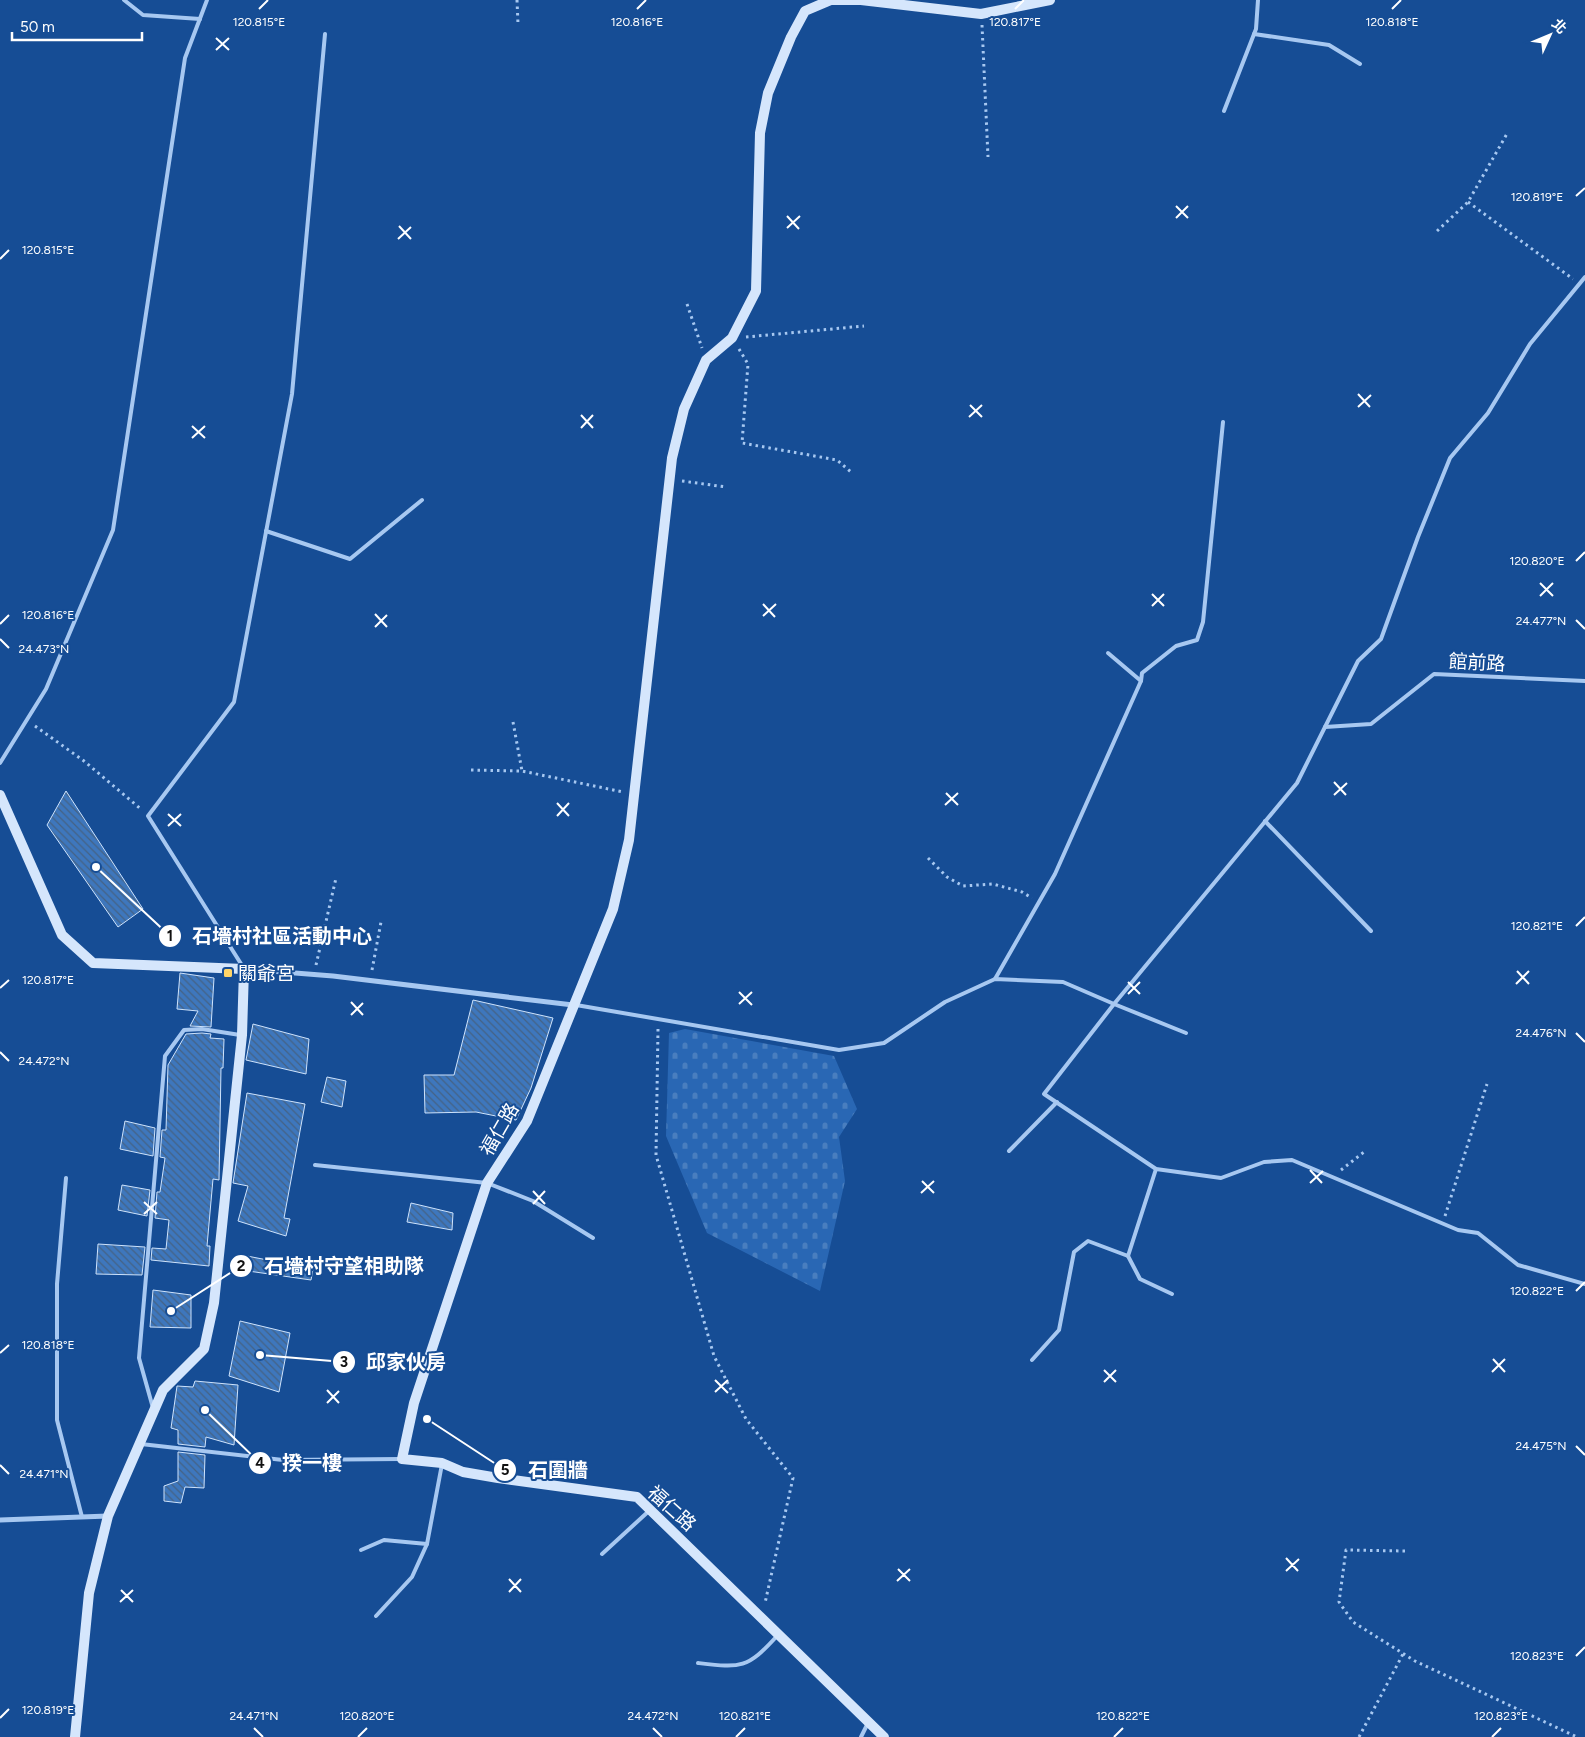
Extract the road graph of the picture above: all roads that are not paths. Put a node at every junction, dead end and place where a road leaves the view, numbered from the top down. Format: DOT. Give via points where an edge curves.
graph roads {
  1 [pos="124,0"];
  2 [pos="207,0"];
  3 [pos="1050,0"];
  4 [pos="1258,0"];
  5 [pos="200,19"];
  6 [pos="326,34"];
  7 [pos="1254,34"];
  8 [pos="1360,64"];
  9 [pos="1224,111"];
  10 [pos="1585,277"];
  11 [pos="1223,422"];
  12 [pos="422,500"];
  13 [pos="266,531"];
  14 [pos="1108,653"];
  15 [pos="1141,680"];
  16 [pos="1585,681"];
  17 [pos="1326,727"];
  18 [pos="0,763"];
  19 [pos="0,795"];
  20 [pos="1265,821"];
  21 [pos="1371,931"];
  22 [pos="244,969"];
  23 [pos="995,979"];
  24 [pos="1114,1004"];
  25 [pos="573,1005"];
  26 [pos="1186,1033"];
  27 [pos="242,1035"];
  28 [pos="1057,1102"];
  29 [pos="1008,1151"];
  30 [pos="315,1165"];
  31 [pos="1156,1169"];
  32 [pos="66,1178"];
  33 [pos="487,1183"];
  34 [pos="593,1238"];
  35 [pos="1128,1256"];
  36 [pos="1585,1284"];
  37 [pos="1172,1294"];
  38 [pos="1032,1360"];
  39 [pos="154,1412"];
  40 [pos="142,1444"];
  41 [pos="402,1459"];
  42 [pos="442,1463"];
  43 [pos="651,1510"];
  44 [pos="108,1516"];
  45 [pos="82,1517"];
  46 [pos="0,1520"];
  47 [pos="427,1544"];
  48 [pos="361,1550"];
  49 [pos="602,1554"];
  50 [pos="376,1616"];
  51 [pos="779,1634"];
  52 [pos="698,1664"];
  53 [pos="869,1720"];
  54 [pos="75,1737"];
  55 [pos="861,1737"];
  56 [pos="884,1737"];
  1 -- 5 [label="lane" via="143,14"];
  2 -- 5 [label="lane"];
  3 -- 25 [label="street, 福仁路" via="981,14 861,0 831,0 805,11 791,37 768,93 760,133 756,292 732,338 706,360 684,409 672,458 629,840 613,909"];
  4 -- 7 [label="lane"];
  5 -- 18 [label="lane" via="186,58 113,530 46,688"];
  6 -- 13 [label="lane" via="292,394"];
  7 -- 8 [label="lane" via="1329,45"];
  7 -- 9 [label="lane"];
  10 -- 17 [label="lane" via="1530,344 1488,413 1450,458 1381,639 1358,661"];
  11 -- 15 [label="lane" via="1203,622 1197,640 1176,646 1142,672"];
  12 -- 13 [label="lane" via="350,559"];
  13 -- 22 [label="lane" via="234,702 148,816"];
  14 -- 15 [label="lane"];
  15 -- 23 [label="lane" via="1066,848"];
  16 -- 17 [label="lane, 館前路" via="1434,674 1372,724"];
  17 -- 20 [label="lane" via="1297,783"];
  19 -- 22 [label="street" via="62,935 93,963"];
  20 -- 21 [label="lane"];
  20 -- 24 [label="lane"];
  22 -- 25 [label="street"];
  22 -- 27 [label="street"];
  23 -- 24 [label="lane" via="1063,982"];
  23 -- 25 [label="lane" via="945,1002 884,1043 839,1050"];
  24 -- 26 [label="lane"];
  24 -- 28 [label="lane" via="1044,1094"];
  25 -- 33 [label="street, 福仁路" via="527,1120"];
  27 -- 39 [label="street" via="214,1303 204,1349 163,1390"];
  27 -- 39 [label="lane" via="202,1029 184,1030 165,1056 139,1358"];
  28 -- 29 [label="lane"];
  28 -- 31 [label="lane"];
  30 -- 33 [label="lane"];
  31 -- 35 [label="lane"];
  31 -- 36 [label="lane" via="1221,1178 1264,1162 1292,1160 1458,1230 1478,1233 1518,1265"];
  32 -- 45 [label="lane" via="57,1284 57,1420"];
  33 -- 34 [label="lane" via="533,1201"];
  33 -- 41 [label="street, 福仁路" via="414,1403"];
  35 -- 37 [label="lane" via="1140,1279"];
  35 -- 38 [label="lane" via="1088,1241 1074,1252 1059,1330"];
  39 -- 40 [label="street"];
  40 -- 41 [label="lane" via="283,1460"];
  40 -- 44 [label="street"];
  41 -- 42 [label="street, 福仁路"];
  42 -- 43 [label="street, 福仁路" via="463,1472 637,1497"];
  42 -- 47 [label="lane"];
  43 -- 49 [label="lane"];
  43 -- 51 [label="street, 福仁路"];
  44 -- 45 [label="street"];
  44 -- 54 [label="street" via="89,1593"];
  45 -- 46 [label="street"];
  47 -- 48 [label="lane" via="384,1540"];
  47 -- 50 [label="lane" via="412,1577"];
  51 -- 52 [label="lane" via="759,1656 735,1667"];
  51 -- 53 [label="street, 福仁路"];
  53 -- 55 [label="lane"];
  53 -- 56 [label="street, 福仁路"];
}
